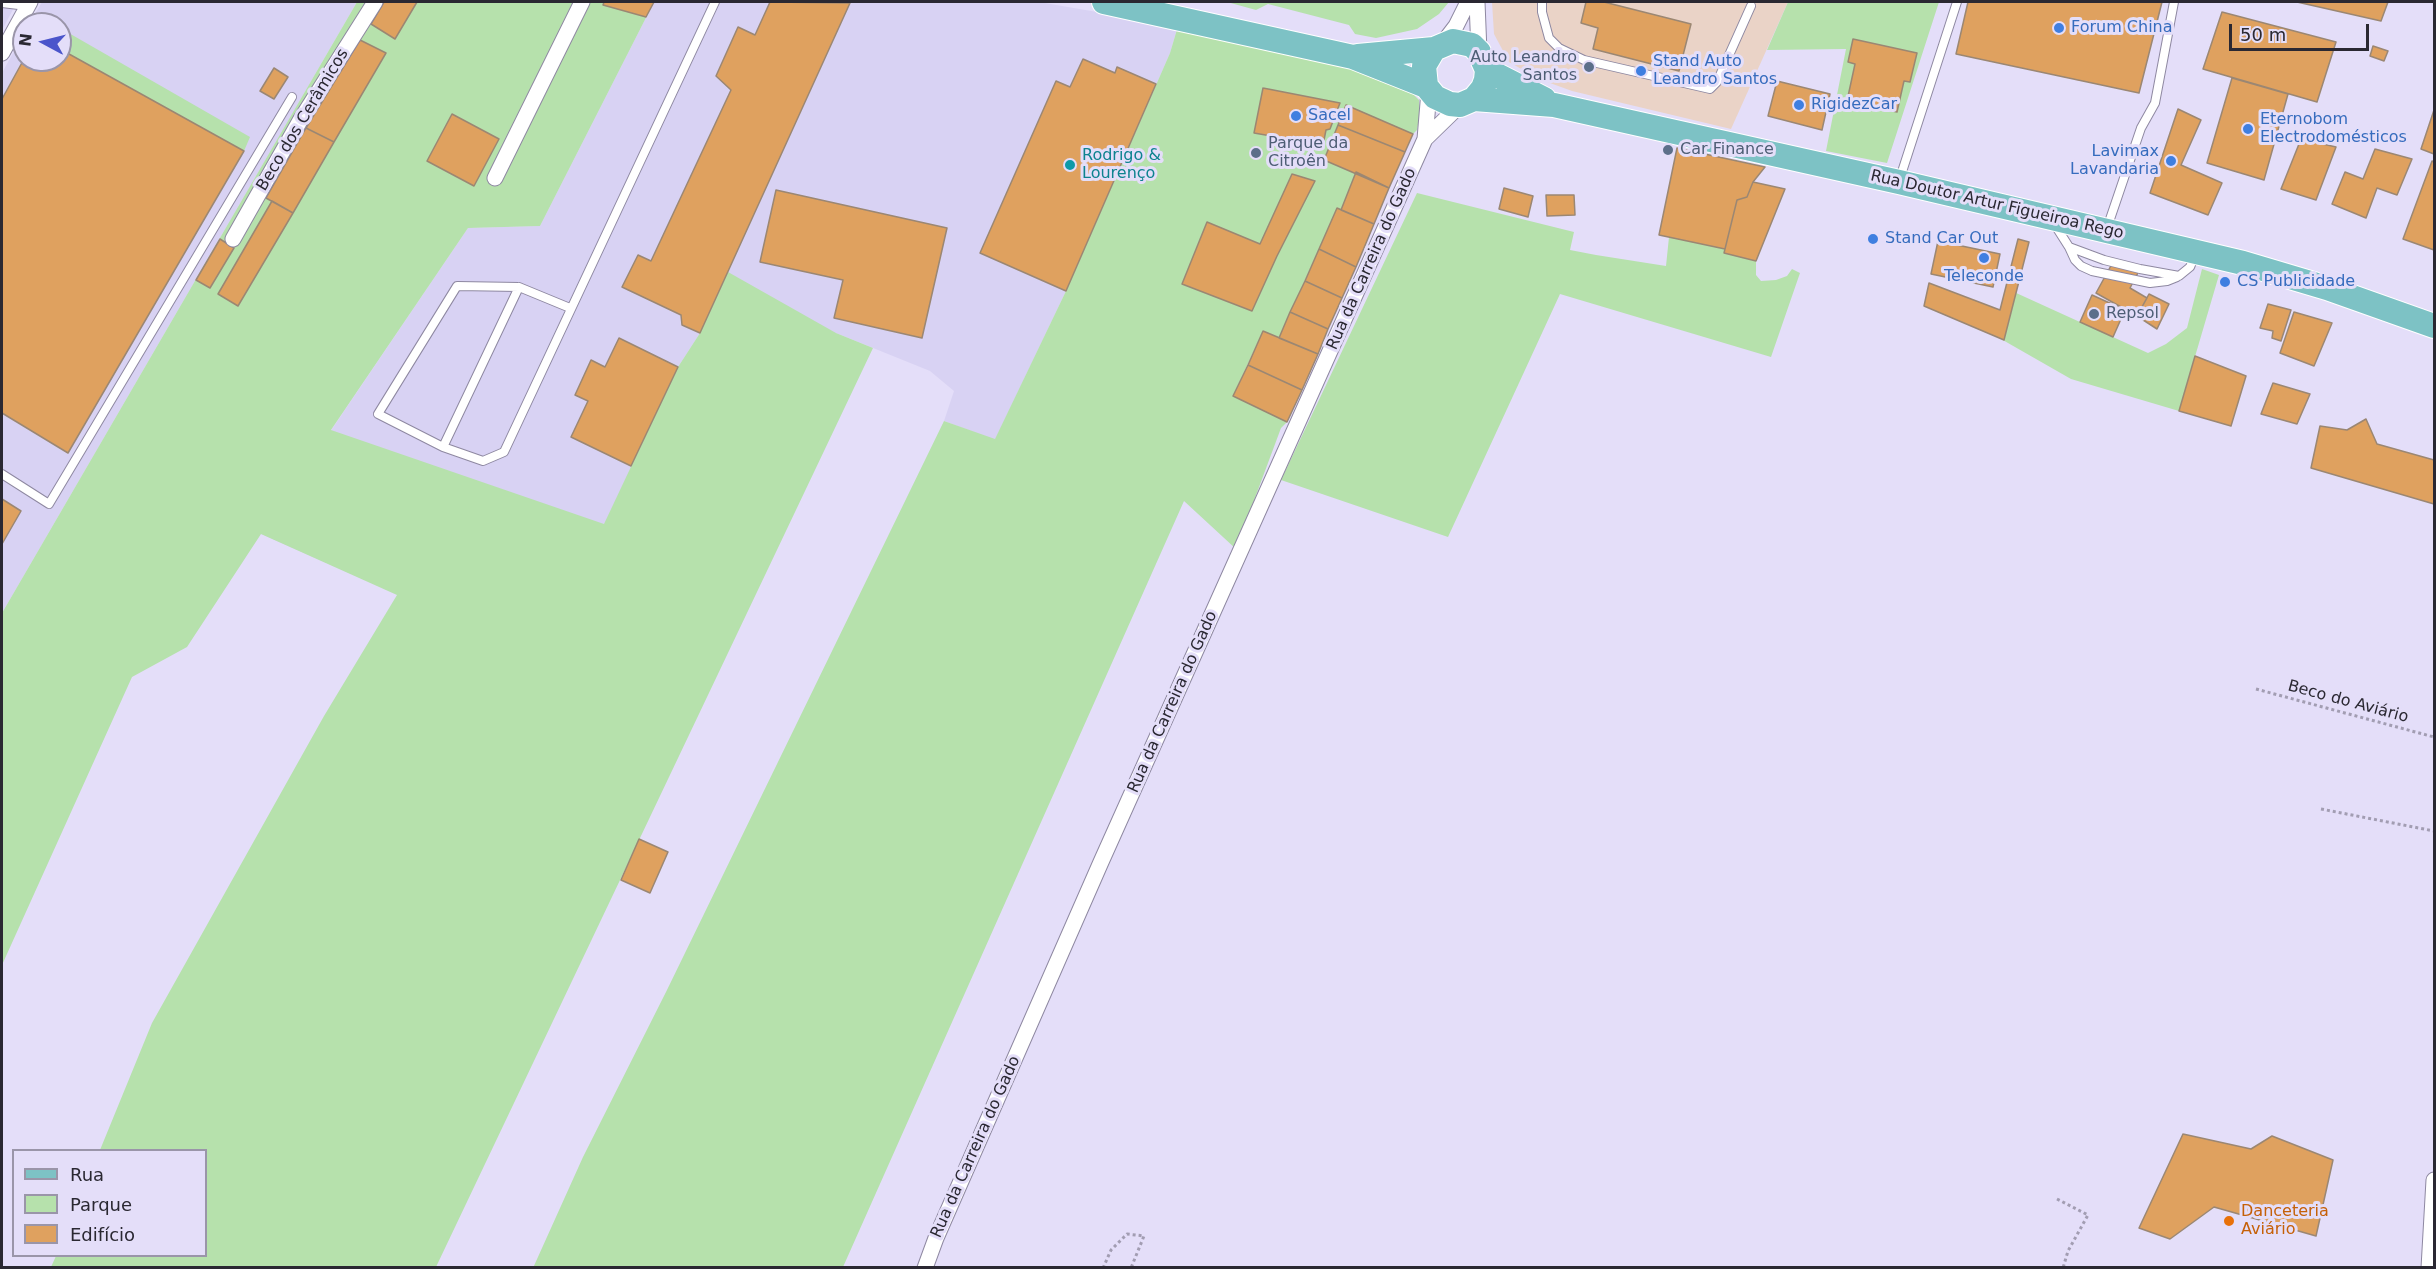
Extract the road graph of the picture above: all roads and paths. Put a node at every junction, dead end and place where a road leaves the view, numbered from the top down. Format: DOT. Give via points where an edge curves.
graph roads {
  1 [pos="375,2"];
  2 [pos="582,2"];
  3 [pos="715,2"];
  4 [pos="1468,2"];
  5 [pos="1477,2"];
  6 [pos="1542,2"];
  7 [pos="1957,2"];
  8 [pos="2174,2"];
  9 [pos="2,3"];
  10 [pos="1119,3"];
  11 [pos="29,4"];
  12 [pos="1751,6"];
  13 [pos="1180,11"];
  14 [pos="1439,46"];
  15 [pos="2,53"];
  16 [pos="1353,57"];
  17 [pos="1483,61"];
  18 [pos="1428,88"];
  19 [pos="292,97"];
  20 [pos="1467,102"];
  21 [pos="1554,105"];
  22 [pos="1425,139"];
  23 [pos="495,178"];
  24 [pos="1899,182"];
  25 [pos="2049,217"];
  26 [pos="2106,230"];
  27 [pos="233,239"];
  28 [pos="2069,248"];
  29 [pos="2197,251"];
  30 [pos="2179,276"];
  31 [pos="519,287"];
  32 [pos="570,308"];
  33 [pos="2434,326"];
  34 [pos="443,447"];
  35 [pos="2,474"];
  36 [pos="2256,689"];
  37 [pos="2434,737"];
  38 [pos="2321,809"];
  39 [pos="2434,831"];
  40 [pos="2434,1180"];
  41 [pos="2057,1199"];
  42 [pos="925,1268"];
  43 [pos="1103,1268"];
  44 [pos="1131,1268"];
  45 [pos="2062,1268"];
  46 [pos="2429,1268"];
  1 -- 27 [label="street, Beco dos Cerâmicos" via="301,119"];
  2 -- 23 [label="street"];
  3 -- 32 [label="lane"];
  4 -- 14 [label="street" via="1456,26"];
  5 -- 17 [label="street"];
  6 -- 12 [label="lane" via="1549,38 1559,48 1584,60 1710,89 1717,82"];
  7 -- 24 [label="lane"];
  8 -- 26 [label="lane" via="2155,103 2141,128"];
  9 -- 11 [label="lane"];
  10 -- 13 [label="main road"];
  11 -- 15 [label="street"];
  13 -- 16 [label="main road"];
  14 -- 16 [label="main road, Rua Doutor Artur Figueiroa Rego"];
  14 -- 17 [label="main road, Rua Doutor Artur Figueiroa Rego" via="1462,42"];
  14 -- 18 [label="main road" via="1424,66"];
  16 -- 18 [label="main road, Rua Doutor Artur Figueiroa Rego"];
  17 -- 20 [label="main road" via="1483,88"];
  17 -- 21 [label="main road, Rua Doutor Artur Figueiroa Rego"];
  18 -- 20 [label="main road, Rua Doutor Artur Figueiroa Rego" via="1442,102"];
  18 -- 22 [label="street"];
  19 -- 35 [label="lane" via="49,504"];
  20 -- 21 [label="main road, Rua Doutor Artur Figueiroa Rego"];
  20 -- 22 [label="street"];
  21 -- 24 [label="main road, Rua Doutor Artur Figueiroa Rego"];
  22 -- 42 [label="street, Rua da Carreira do Gado" via="1096,873"];
  24 -- 25 [label="main road, Rua Doutor Artur Figueiroa Rego"];
  25 -- 26 [label="main road, Rua Doutor Artur Figueiroa Rego"];
  25 -- 28 [label="lane"];
  26 -- 29 [label="main road, Rua Doutor Artur Figueiroa Rego"];
  28 -- 30 [label="lane"];
  28 -- 30 [label="lane" via="2075,260 2092,271 2150,283"];
  29 -- 30 [label="lane" via="2190,267"];
  29 -- 33 [label="main road, Rua Doutor Artur Figueiroa Rego" via="2317,285"];
  31 -- 32 [label="lane"];
  31 -- 34 [label="lane"];
  31 -- 34 [label="lane" via="458,286 378,414"];
  32 -- 34 [label="lane" via="504,452 483,461"];
  36 -- 37 [label="path, Beco do Aviário"];
  38 -- 39 [label="path"];
  40 -- 46 [label="street"];
  41 -- 45 [label="path" via="2088,1215"];
  43 -- 44 [label="path" via="1111,1250 1127,1234 1144,1236"];
}
